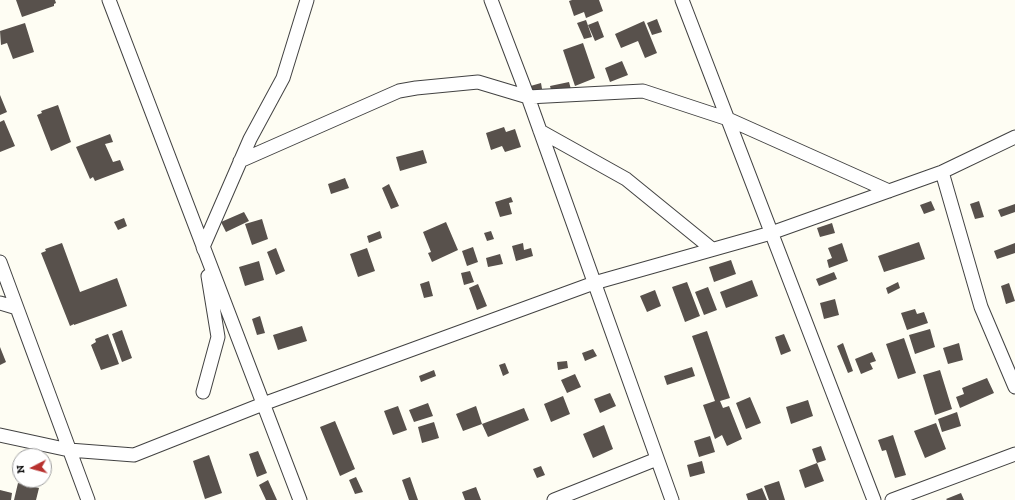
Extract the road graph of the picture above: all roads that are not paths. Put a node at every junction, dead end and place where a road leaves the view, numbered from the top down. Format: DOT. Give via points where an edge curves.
graph roads {
  1 [pos="109,0"];
  2 [pos="307,0"];
  3 [pos="491,0"];
  4 [pos="682,0"];
  5 [pos="528,97"];
  6 [pos="728,119"];
  7 [pos="540,132"];
  8 [pos="1015,137"];
  9 [pos="240,161"];
  10 [pos="942,172"];
  11 [pos="890,191"];
  12 [pos="771,233"];
  13 [pos="203,247"];
  14 [pos="712,249"];
  15 [pos="0,262"];
  16 [pos="594,282"];
  17 [pos="0,303"];
  18 [pos="17,308"];
  19 [pos="1015,387"];
  20 [pos="203,392"];
  21 [pos="263,404"];
  22 [pos="0,434"];
  23 [pos="69,450"];
  24 [pos="1015,454"];
  25 [pos="657,459"];
  26 [pos="88,500"];
  27 [pos="300,500"];
  28 [pos="554,500"];
  29 [pos="672,500"];
  30 [pos="874,500"];
  31 [pos="892,500"];
  1 -- 13 [label="street"];
  2 -- 9 [label="street" via="283,78"];
  3 -- 5 [label="street"];
  4 -- 6 [label="street"];
  5 -- 6 [label="street" via="643,91"];
  5 -- 7 [label="street"];
  5 -- 9 [label="street" via="478,82 399,91"];
  6 -- 11 [label="street"];
  6 -- 12 [label="street"];
  7 -- 14 [label="street" via="626,180"];
  7 -- 16 [label="street"];
  8 -- 10 [label="street"];
  9 -- 13 [label="street"];
  10 -- 11 [label="street"];
  10 -- 19 [label="street" via="981,307"];
  11 -- 12 [label="street"];
  12 -- 14 [label="street"];
  12 -- 30 [label="street"];
  13 -- 20 [label="street" via="218,337"];
  13 -- 21 [label="street"];
  14 -- 16 [label="street"];
  15 -- 18 [label="street"];
  16 -- 21 [label="street"];
  16 -- 25 [label="street"];
  17 -- 18 [label="street"];
  18 -- 23 [label="street"];
  21 -- 23 [label="street" via="134,455"];
  21 -- 27 [label="street"];
  22 -- 23 [label="street"];
  23 -- 26 [label="street"];
  24 -- 31 [label="street"];
  25 -- 28 [label="street"];
  25 -- 29 [label="street"];
}
